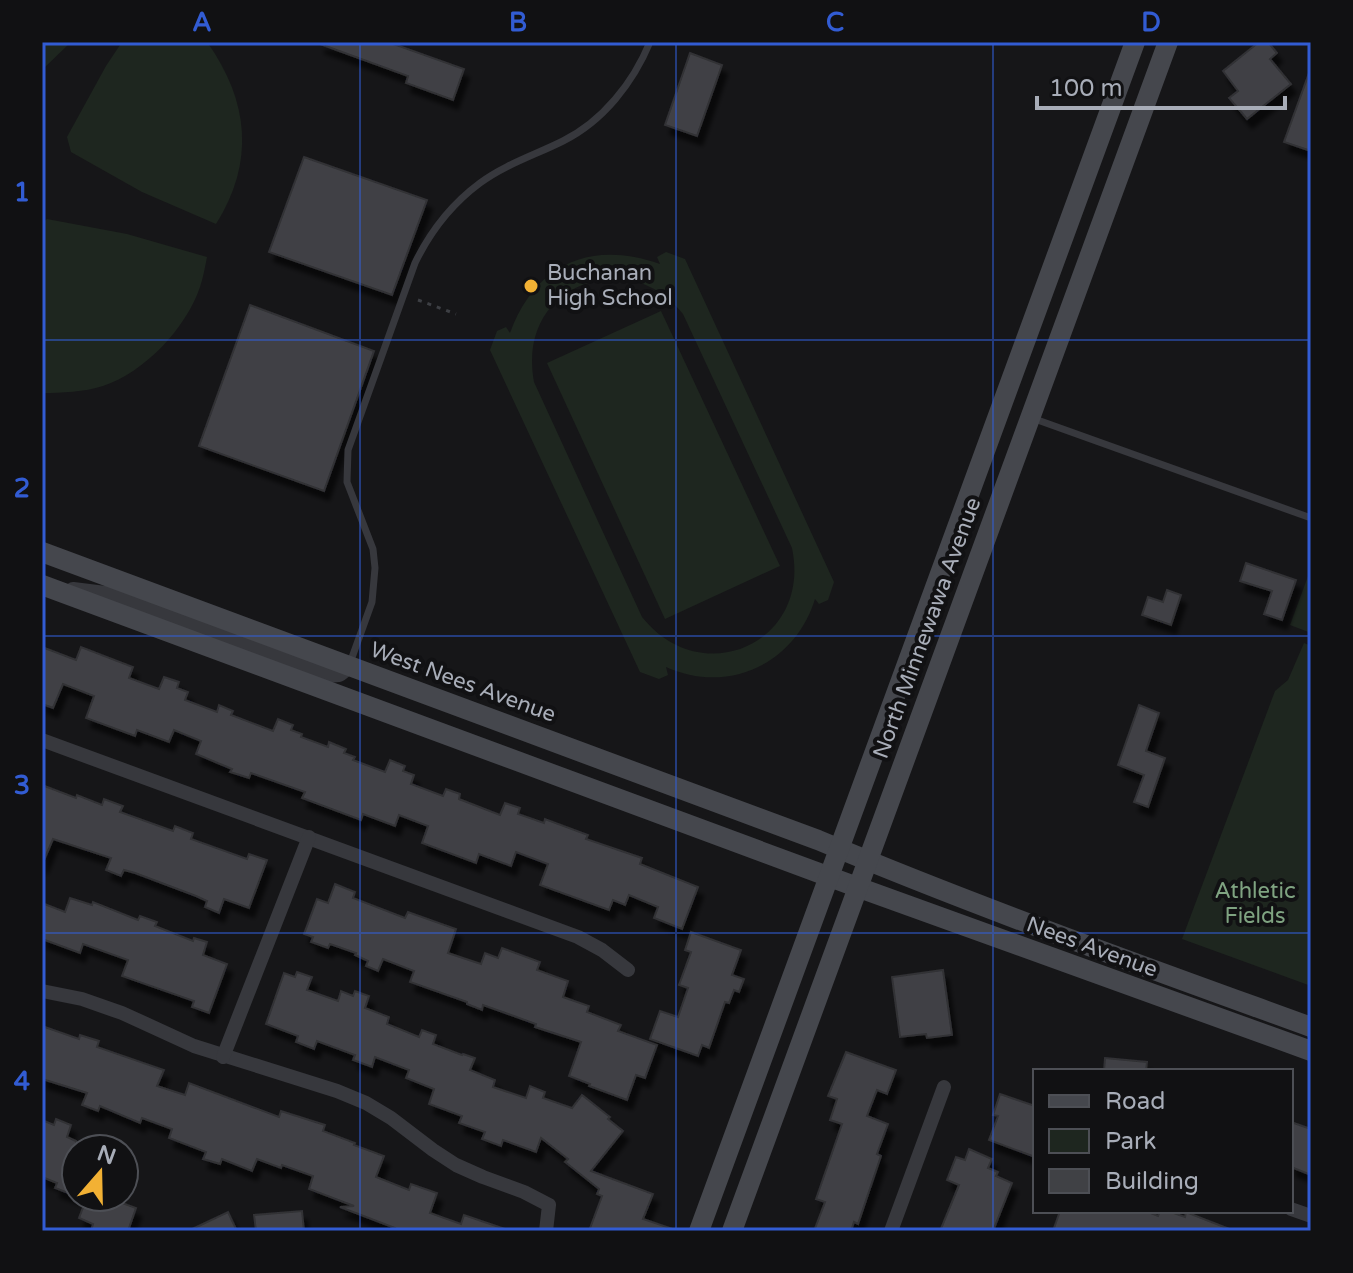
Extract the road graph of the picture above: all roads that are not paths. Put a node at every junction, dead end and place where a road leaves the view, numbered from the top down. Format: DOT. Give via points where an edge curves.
graph roads {
  1 [pos="650,42"];
  2 [pos="1135,42"];
  3 [pos="1168,42"];
  4 [pos="1001,407"];
  5 [pos="1030,417"];
  6 [pos="1311,518"];
  7 [pos="42,552"];
  8 [pos="46,587"];
  9 [pos="349,665"];
  10 [pos="42,740"];
  11 [pos="309,837"];
  12 [pos="839,849"];
  13 [pos="867,861"];
  14 [pos="828,876"];
  15 [pos="857,887"];
  16 [pos="628,970"];
  17 [pos="42,991"];
  18 [pos="1311,1027"];
  19 [pos="1311,1051"];
  20 [pos="223,1057"];
  21 [pos="944,1087"];
  22 [pos="546,1231"];
  23 [pos="699,1231"];
  24 [pos="732,1231"];
  25 [pos="891,1231"];
  1 -- 9 [label="lane" via="634,75 607,108 563,141 481,182 450,210 423,246 348,450 347,482 375,568 372,602"];
  2 -- 4 [label="main road, North Minnewawa Avenue"];
  3 -- 5 [label="main road, North Minnewawa Avenue"];
  4 -- 5 [label="main road"];
  4 -- 12 [label="main road, North Minnewawa Avenue"];
  5 -- 6 [label="lane"];
  5 -- 13 [label="main road, North Minnewawa Avenue"];
  7 -- 9 [label="main road, West Nees Avenue"];
  8 -- 9 [label="street" via="113,596 326,674"];
  8 -- 14 [label="main road"];
  9 -- 12 [label="main road, West Nees Avenue"];
  10 -- 11 [label="street"];
  11 -- 16 [label="street" via="578,937"];
  11 -- 20 [label="street"];
  12 -- 13 [label="main road, West Nees Avenue"];
  12 -- 14 [label="main road, North Minnewawa Avenue"];
  13 -- 15 [label="main road, North Minnewawa Avenue"];
  13 -- 18 [label="main road, Nees Avenue"];
  14 -- 15 [label="main road"];
  14 -- 23 [label="main road, North Minnewawa Avenue"];
  15 -- 19 [label="main road, Nees Avenue"];
  15 -- 24 [label="main road, North Minnewawa Avenue"];
  17 -- 20 [label="street" via="122,1013"];
  20 -- 22 [label="street" via="366,1103 456,1165 549,1205"];
  21 -- 25 [label="street"];
}
